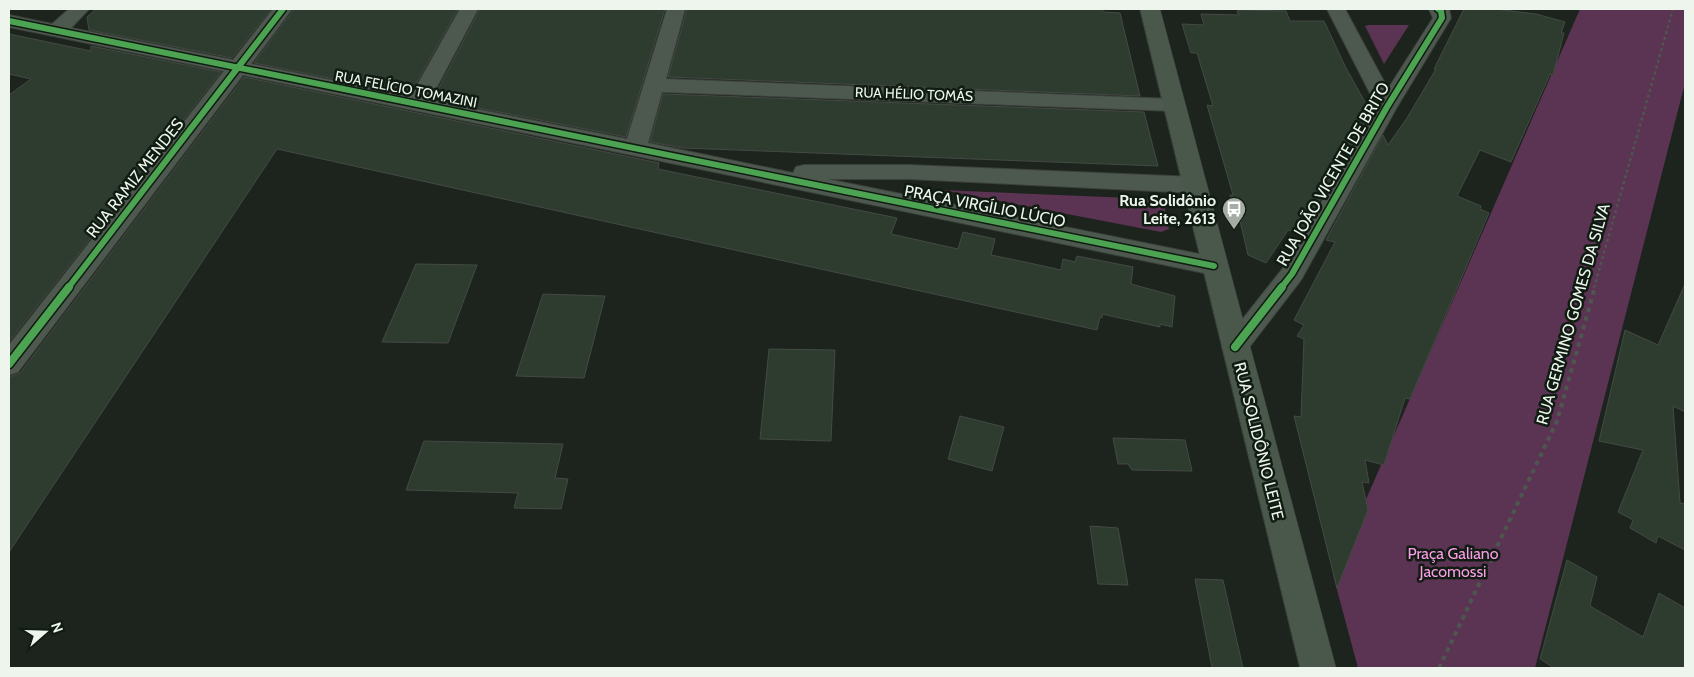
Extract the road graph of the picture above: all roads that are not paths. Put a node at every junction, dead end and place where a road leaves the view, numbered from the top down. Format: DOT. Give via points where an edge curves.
graph roads {
  1 [pos="80,9"];
  2 [pos="283,9"];
  3 [pos="469,9"];
  4 [pos="676,9"];
  5 [pos="1150,9"];
  6 [pos="1336,9"];
  7 [pos="1439,9"];
  8 [pos="9,21"];
  9 [pos="56,31"];
  10 [pos="238,68"];
  11 [pos="653,85"];
  12 [pos="417,104"];
  13 [pos="1174,105"];
  14 [pos="1387,107"];
  15 [pos="635,149"];
  16 [pos="750,173"];
  17 [pos="1195,185"];
  18 [pos="1214,266"];
  19 [pos="1235,347"];
  20 [pos="9,364"];
  21 [pos="1318,668"];
  1 -- 9 [label="street"];
  2 -- 10 [label="street, RUA RAMIZ MENDES"];
  3 -- 12 [label="street"];
  4 -- 11 [label="street"];
  5 -- 13 [label="main road, RUA SOLIDÔNIO LEITE"];
  6 -- 14 [label="street"];
  7 -- 14 [label="street, RUA JOÃO VICENTE DE BRITO" via="1442,18"];
  8 -- 9 [label="street, RUA FELÍCIO TOMAZINI"];
  9 -- 10 [label="street, RUA FELÍCIO TOMAZINI"];
  10 -- 12 [label="street, RUA FELÍCIO TOMAZINI"];
  10 -- 20 [label="street, RUA RAMIZ MENDES"];
  11 -- 13 [label="street, RUA HÉLIO TOMÁS"];
  11 -- 15 [label="street"];
  12 -- 15 [label="street, RUA FELÍCIO TOMAZINI"];
  13 -- 17 [label="main road, RUA SOLIDÔNIO LEITE"];
  14 -- 19 [label="street, RUA JOÃO VICENTE DE BRITO" via="1292,274"];
  15 -- 16 [label="street, RUA FELÍCIO TOMAZINI"];
  16 -- 17 [label="street, PRAÇA VIRGÍLIO LÚCIO" via="909,172"];
  16 -- 18 [label="street, PRAÇA VIRGÍLIO LÚCIO"];
  17 -- 18 [label="main road, RUA SOLIDÔNIO LEITE"];
  18 -- 19 [label="main road, RUA SOLIDÔNIO LEITE"];
  19 -- 21 [label="main road, RUA SOLIDÔNIO LEITE"];
}
